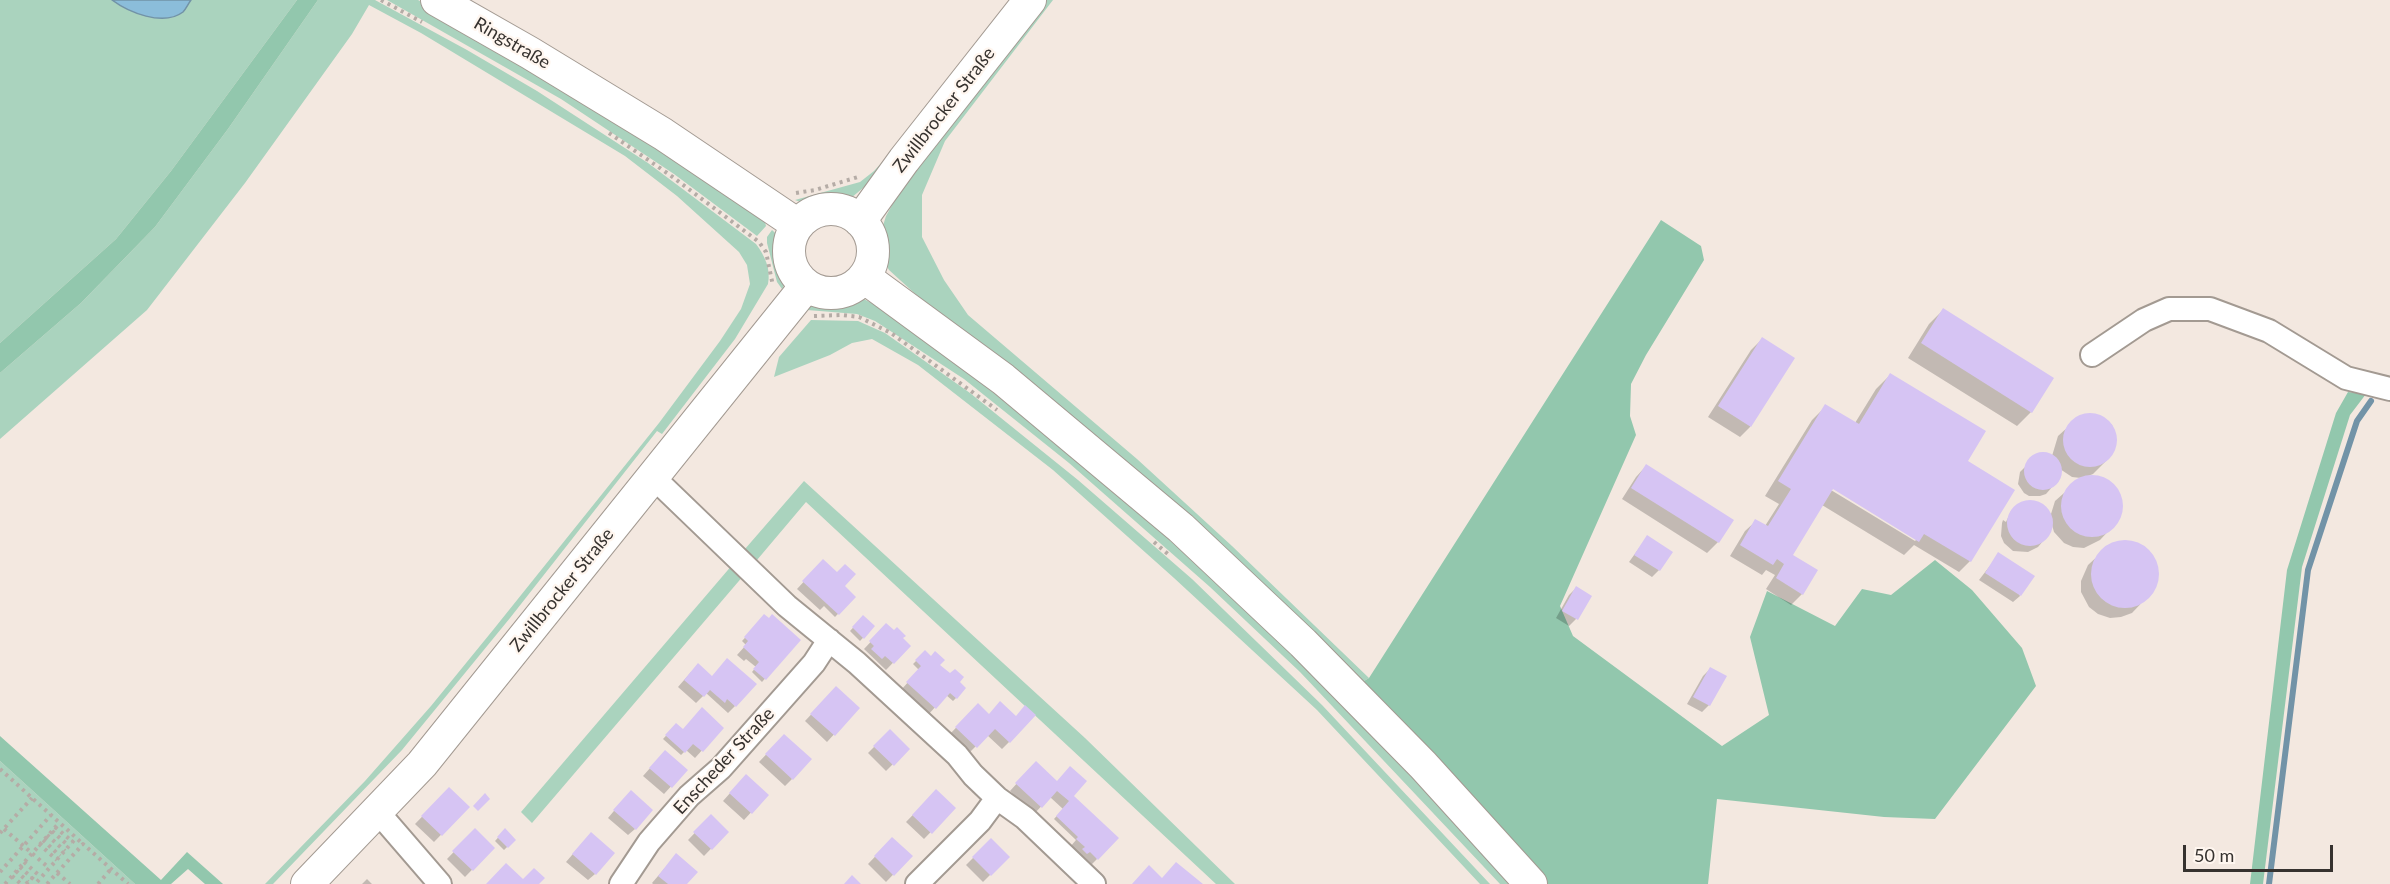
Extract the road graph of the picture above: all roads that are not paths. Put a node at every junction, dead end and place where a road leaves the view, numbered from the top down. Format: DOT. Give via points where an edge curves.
graph roads {
  1 [pos="1030,0"];
  2 [pos="433,13"];
  3 [pos="788,218"];
  4 [pos="860,221"];
  5 [pos="864,277"];
  6 [pos="798,294"];
  7 [pos="2092,355"];
  8 [pos="2390,389"];
  9 [pos="653,477"];
  10 [pos="829,640"];
  11 [pos="997,798"];
  12 [pos="376,811"];
  13 [pos="307,884"];
  14 [pos="440,884"];
  15 [pos="621,884"];
  16 [pos="917,884"];
  17 [pos="1094,884"];
  18 [pos="1531,884"];
  1 -- 4 [label="main road, Zwillbrocker Straße"];
  2 -- 3 [label="main road, Ringstraße" via="586,87"];
  3 -- 4 [label="main road" via="828,209 840,210"];
  3 -- 6 [label="main road" via="790,264"];
  4 -- 5 [label="main road" via="872,242 870,267"];
  5 -- 6 [label="main road" via="843,291"];
  5 -- 18 [label="main road" via="1003,379 1181,528 1416,756"];
  6 -- 9 [label="main road, Zwillbrocker Straße"];
  7 -- 8 [label="street" via="2144,320 2169,309 2210,309 2269,331 2346,378"];
  9 -- 10 [label="street" via="787,606"];
  9 -- 12 [label="main road, Zwillbrocker Straße" via="434,750"];
  10 -- 11 [label="street" via="957,755"];
  10 -- 15 [label="street, Enscheder Straße" via="814,663 721,768 689,796 649,842"];
  11 -- 16 [label="street" via="980,821"];
  11 -- 17 [label="street" via="1025,818"];
  12 -- 13 [label="main road, Zwillbrocker Straße"];
  12 -- 14 [label="street"];
}
